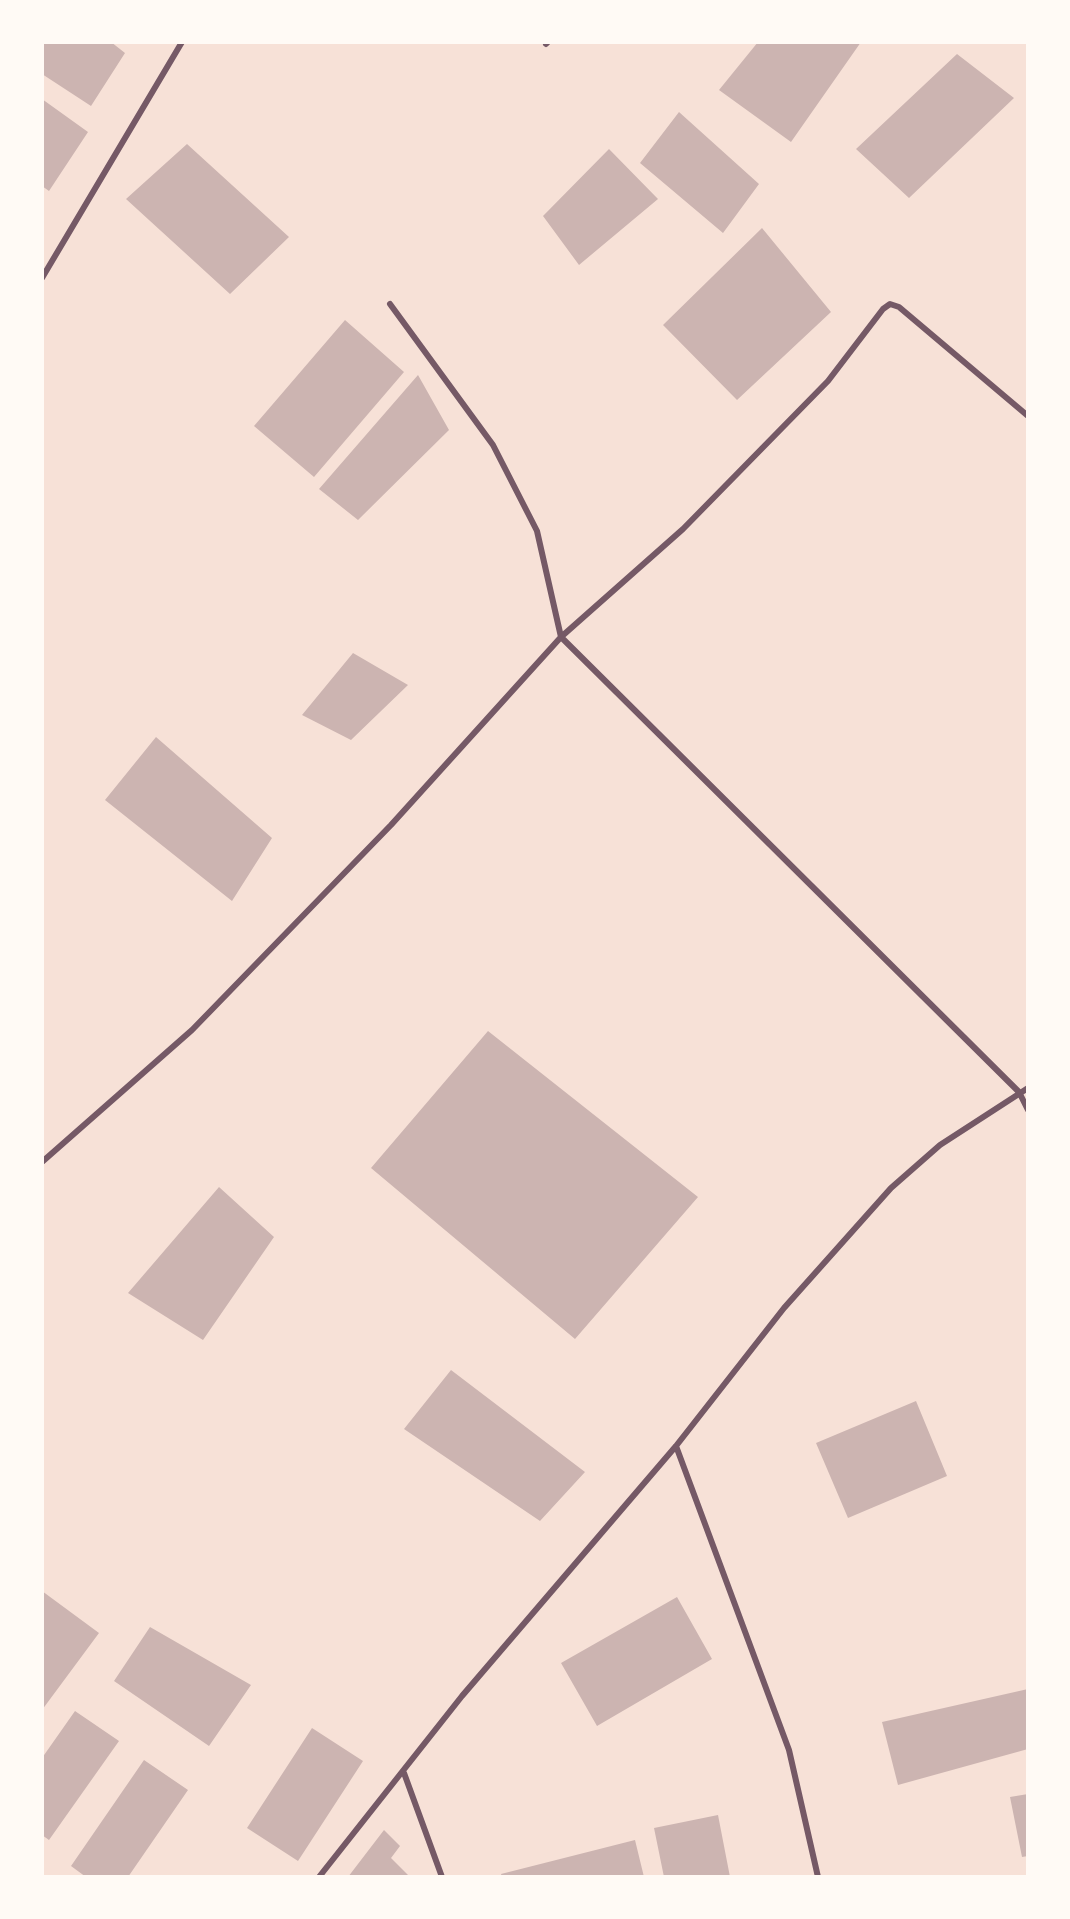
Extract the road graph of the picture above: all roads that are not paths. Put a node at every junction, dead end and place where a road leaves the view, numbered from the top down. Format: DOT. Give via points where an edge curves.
graph roads {
  1 [pos="182,42"];
  2 [pos="42,278"];
  3 [pos="390,304"];
  4 [pos="1028,416"];
  5 [pos="561,637"];
  6 [pos="1028,1088"];
  7 [pos="1019,1092"];
  8 [pos="1028,1110"];
  9 [pos="42,1162"];
  10 [pos="676,1446"];
  11 [pos="404,1773"];
  12 [pos="319,1877"];
  13 [pos="442,1877"];
  14 [pos="818,1877"];
  1 -- 2 [label="street"];
  3 -- 5 [label="street" via="493,445 537,531"];
  4 -- 5 [label="street" via="899,307 890,304 882,309 828,381 683,529"];
  5 -- 7 [label="street"];
  5 -- 9 [label="street" via="391,825 192,1030"];
  6 -- 7 [label="street"];
  7 -- 8 [label="street"];
  7 -- 10 [label="street" via="940,1145 891,1188 784,1308"];
  10 -- 11 [label="street" via="462,1696"];
  10 -- 14 [label="street" via="789,1750"];
  11 -- 12 [label="street"];
  11 -- 13 [label="street"];
}
